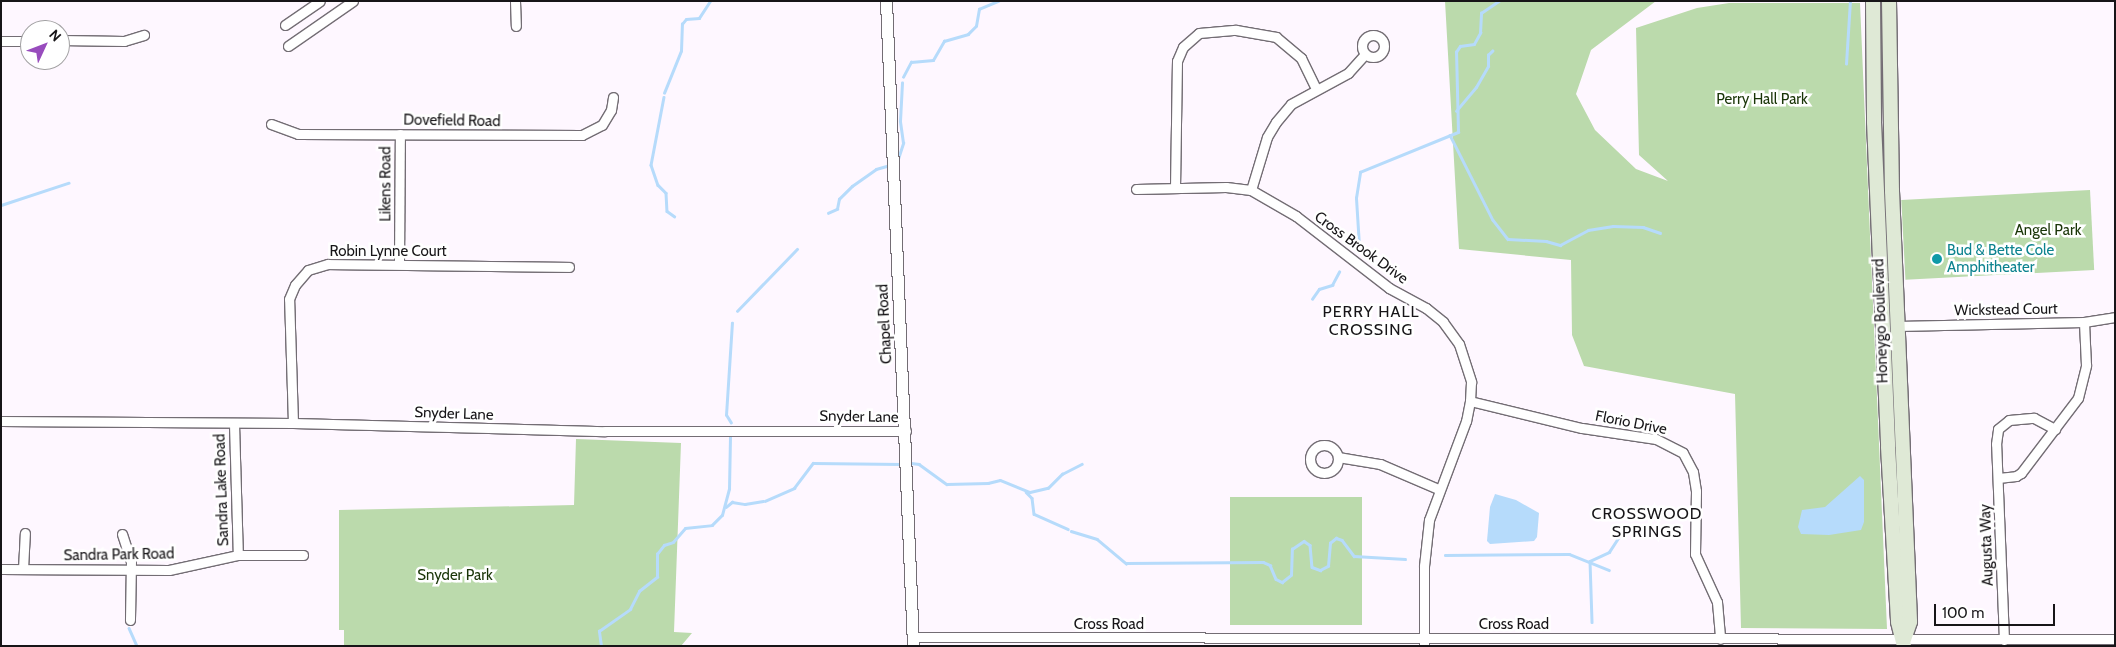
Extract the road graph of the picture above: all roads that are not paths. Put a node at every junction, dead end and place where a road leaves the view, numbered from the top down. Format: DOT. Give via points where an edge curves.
graph roads {
  1 [pos="320,1"];
  2 [pos="515,1"];
  3 [pos="886,1"];
  4 [pos="1873,1"];
  5 [pos="1888,1"];
  6 [pos="348,3"];
  7 [pos="285,25"];
  8 [pos="516,26"];
  9 [pos="144,35"];
  10 [pos="70,40"];
  11 [pos="1,41"];
  12 [pos="20,41"];
  13 [pos="288,46"];
  14 [pos="1365,54"];
  15 [pos="1316,89"];
  16 [pos="613,97"];
  17 [pos="270,124"];
  18 [pos="400,134"];
  19 [pos="1175,188"];
  20 [pos="1136,190"];
  21 [pos="1251,190"];
  22 [pos="399,264"];
  23 [pos="569,267"];
  24 [pos="2115,317"];
  25 [pos="2084,322"];
  26 [pos="1898,326"];
  27 [pos="1470,401"];
  28 [pos="1,421"];
  29 [pos="293,423"];
  30 [pos="234,424"];
  31 [pos="2055,430"];
  32 [pos="906,431"];
  33 [pos="1338,457"];
  34 [pos="1998,478"];
  35 [pos="1438,489"];
  36 [pos="25,533"];
  37 [pos="122,534"];
  38 [pos="238,555"];
  39 [pos="303,555"];
  40 [pos="1,569"];
  41 [pos="23,569"];
  42 [pos="132,571"];
  43 [pos="130,620"];
  44 [pos="1720,639"];
  45 [pos="2115,639"];
  46 [pos="2004,640"];
  47 [pos="913,641"];
  48 [pos="1230,642"];
  49 [pos="1241,642"];
  50 [pos="1425,642"];
  51 [pos="1904,642"];
  1 -- 7 [label="street"];
  2 -- 8 [label="street"];
  3 -- 32 [label="street, Chapel Road"];
  4 -- 51 [label="main road, Honeygo Boulevard" via="1874,122 1888,438 1898,622"];
  5 -- 26 [label="main road, Honeygo Boulevard"];
  6 -- 13 [label="street"];
  9 -- 10 [label="street" via="124,40"];
  11 -- 12 [label="street"];
  14 -- 15 [label="street" via="1348,73"];
  15 -- 19 [label="street" via="1301,58 1276,37 1236,30 1210,30 1194,36 1183,48 1176,71"];
  15 -- 21 [label="street" via="1291,104 1276,122 1267,137"];
  16 -- 18 [label="street, Dovefield Road" via="611,110 602,125 582,135"];
  17 -- 18 [label="street, Dovefield Road" via="298,134"];
  18 -- 22 [label="street, Likens Road"];
  19 -- 20 [label="street, Cross Brook Drive"];
  19 -- 21 [label="street, Cross Brook Drive"];
  21 -- 27 [label="street, Cross Brook Drive" via="1279,204 1389,288 1426,308 1443,322 1459,344 1468,365"];
  22 -- 23 [label="street, Robin Lynne Court"];
  22 -- 29 [label="street, Robin Lynne Court" via="320,265 308,270 294,285 288,310"];
  24 -- 25 [label="street, Wickstead Court"];
  25 -- 26 [label="street, Wickstead Court"];
  25 -- 31 [label="street" via="2086,365 2083,386"];
  26 -- 51 [label="main road, Honeygo Boulevard" via="1910,622"];
  27 -- 35 [label="street, Cross Brook Drive" via="1466,421"];
  27 -- 44 [label="street, Florio Drive" via="1582,428 1656,439 1684,454 1693,472 1696,491 1695,554 1717,602"];
  28 -- 30 [label="street, Snyder Lane"];
  29 -- 30 [label="street, Snyder Lane"];
  29 -- 32 [label="street, Snyder Lane" via="605,431"];
  30 -- 38 [label="street, Sandra Lake Road"];
  31 -- 34 [label="street" via="2021,473"];
  31 -- 34 [label="street, Augusta Way" via="2034,418 2009,420 2001,425 1996,437"];
  32 -- 47 [label="street, Chapel Road"];
  33 -- 35 [label="street" via="1380,464"];
  34 -- 46 [label="street, Augusta Way"];
  35 -- 50 [label="street, Cross Brook Drive" via="1429,520 1424,566"];
  36 -- 41 [label="street"];
  37 -- 42 [label="street" via="130,552"];
  38 -- 39 [label="street, Sandra Park Road"];
  38 -- 42 [label="street, Sandra Park Road" via="169,570"];
  40 -- 41 [label="street, Sandra Park Road"];
  41 -- 42 [label="street, Sandra Park Road"];
  42 -- 43 [label="street"];
  44 -- 50 [label="street, Cross Road"];
  44 -- 51 [label="street, Cross Road"];
  45 -- 46 [label="street, Cross Road"];
  46 -- 51 [label="street, Cross Road"];
  47 -- 48 [label="street, Cross Road"];
  48 -- 49 [label="street, Cross Road"];
  49 -- 50 [label="street, Cross Road"];
}
